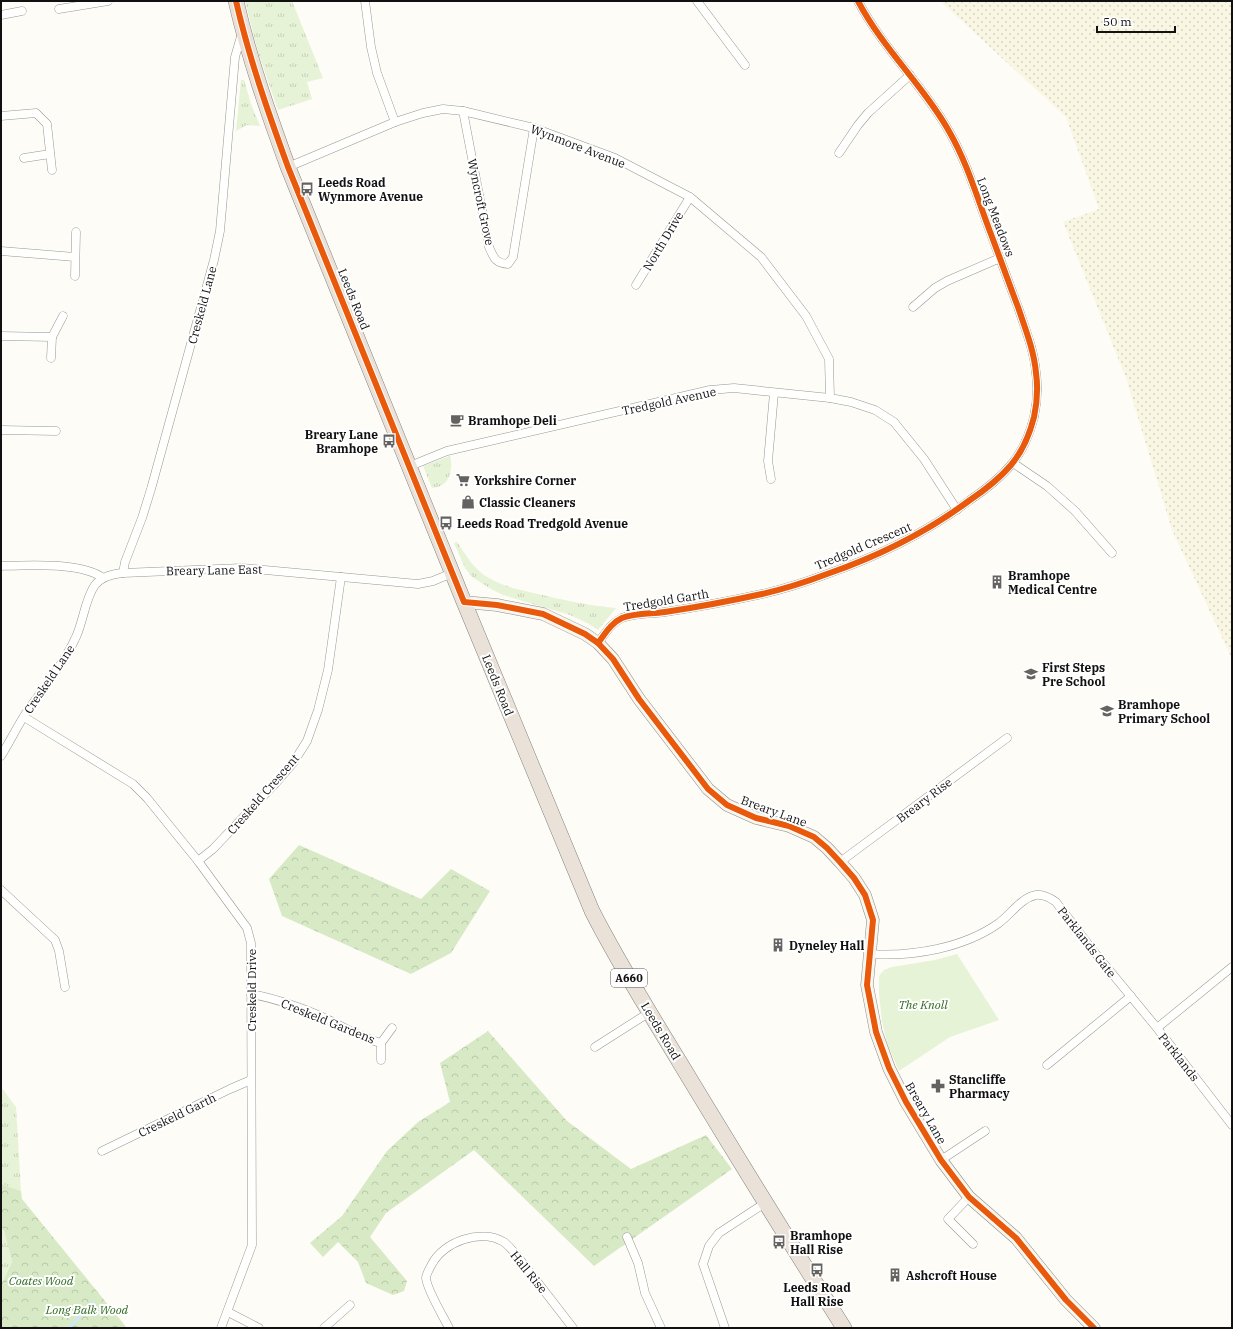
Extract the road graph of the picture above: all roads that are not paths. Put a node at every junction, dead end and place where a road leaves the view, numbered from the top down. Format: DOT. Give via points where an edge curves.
graph roads {
  1 [pos="108,1"];
  2 [pos="236,1"];
  3 [pos="365,1"];
  4 [pos="697,1"];
  5 [pos="858,1"];
  6 [pos="59,9"];
  7 [pos="22,11"];
  8 [pos="1,15"];
  9 [pos="242,30"];
  10 [pos="745,65"];
  11 [pos="910,74"];
  12 [pos="463,111"];
  13 [pos="1,116"];
  14 [pos="395,122"];
  15 [pos="534,128"];
  16 [pos="839,153"];
  17 [pos="50,154"];
  18 [pos="24,158"];
  19 [pos="288,167"];
  20 [pos="52,170"];
  21 [pos="690,197"];
  22 [pos="76,232"];
  23 [pos="1,251"];
  24 [pos="75,257"];
  25 [pos="1000,258"];
  26 [pos="74,276"];
  27 [pos="636,285"];
  28 [pos="913,307"];
  29 [pos="63,316"];
  30 [pos="1,336"];
  31 [pos="52,337"];
  32 [pos="51,358"];
  33 [pos="774,393"];
  34 [pos="830,398"];
  35 [pos="1,430"];
  36 [pos="56,431"];
  37 [pos="1013,463"];
  38 [pos="410,466"];
  39 [pos="771,479"];
  40 [pos="957,510"];
  41 [pos="1112,553"];
  42 [pos="1,566"];
  43 [pos="123,573"];
  44 [pos="452,573"];
  45 [pos="341,577"];
  46 [pos="103,578"];
  47 [pos="725,601"];
  48 [pos="464,602"];
  49 [pos="598,642"];
  50 [pos="24,717"];
  51 [pos="1007,738"];
  52 [pos="1,756"];
  53 [pos="198,861"];
  54 [pos="840,862"];
  55 [pos="1,890"];
  56 [pos="870,954"];
  57 [pos="1232,967"];
  58 [pos="65,987"];
  59 [pos="251,994"];
  60 [pos="1131,996"];
  61 [pos="650,1012"];
  62 [pos="392,1028"];
  63 [pos="1157,1028"];
  64 [pos="381,1043"];
  65 [pos="595,1047"];
  66 [pos="381,1060"];
  67 [pos="1047,1065"];
  68 [pos="251,1080"];
  69 [pos="1232,1125"];
  70 [pos="984,1131"];
  71 [pos="102,1151"];
  72 [pos="941,1160"];
  73 [pos="969,1197"];
  74 [pos="765,1203"];
  75 [pos="627,1237"];
  76 [pos="973,1244"];
  77 [pos="350,1305"];
  78 [pos="228,1312"];
  79 [pos="221,1328"];
  80 [pos="259,1328"];
  81 [pos="324,1328"];
  82 [pos="449,1328"];
  83 [pos="573,1328"];
  84 [pos="661,1328"];
  85 [pos="725,1328"];
  86 [pos="844,1328"];
  87 [pos="1094,1328"];
  1 -- 6 [label="street"];
  2 -- 9 [label="highway, Leeds Road / A660"];
  3 -- 14 [label="street" via="371,47"];
  4 -- 10 [label="street"];
  5 -- 11 [label="street, Long Meadows" via="877,33"];
  7 -- 8 [label="street"];
  9 -- 19 [label="highway, Leeds Road / A660" via="263,100"];
  9 -- 43 [label="street, Creskeld Lane" via="235,57 220,231 214,260 151,489"];
  11 -- 16 [label="street" via="868,113"];
  11 -- 25 [label="street, Long Meadows" via="950,133"];
  12 -- 14 [label="street, Wynmore Avenue" via="443,109"];
  12 -- 15 [label="street, Wynmore Avenue"];
  12 -- 15 [label="street, Wyncroft Grove" via="489,247 496,260 502,263 508,264 513,257"];
  13 -- 17 [label="street" via="36,113 47,124"];
  14 -- 19 [label="street, Wynmore Avenue"];
  15 -- 21 [label="street, Wynmore Avenue" via="614,158"];
  17 -- 18 [label="street"];
  17 -- 20 [label="street"];
  19 -- 38 [label="highway, Leeds Road / A660"];
  21 -- 27 [label="street, North Drive"];
  21 -- 34 [label="street, Wynmore Avenue" via="761,257 806,316 829,358"];
  22 -- 24 [label="street"];
  23 -- 24 [label="street"];
  24 -- 26 [label="street"];
  25 -- 28 [label="street" via="947,281 930,291"];
  25 -- 37 [label="street, Long Meadows" via="1026,332 1036,372 1035,414"];
  29 -- 31 [label="street"];
  30 -- 31 [label="street"];
  31 -- 32 [label="street"];
  33 -- 34 [label="street, Tredgold Avenue"];
  33 -- 38 [label="street, Tredgold Avenue" via="734,388 710,390 447,451"];
  33 -- 39 [label="street" via="768,461"];
  34 -- 40 [label="street, Tredgold Avenue" via="875,410 894,422 924,459"];
  35 -- 36 [label="street"];
  37 -- 40 [label="street, Tredgold Crescent" via="986,489"];
  37 -- 41 [label="street" via="1047,486 1075,511"];
  38 -- 44 [label="highway, Leeds Road / A660"];
  40 -- 47 [label="street, Tredgold Crescent" via="923,532 856,564 765,593"];
  42 -- 46 [label="street" via="67,567 90,571"];
  43 -- 45 [label="street, Breary Lane East" via="242,568"];
  43 -- 46 [label="street, Breary Lane East"];
  44 -- 45 [label="street, Breary Lane East" via="418,584"];
  44 -- 48 [label="highway, Leeds Road / A660"];
  45 -- 53 [label="street, Creskeld Crescent" via="328,670 307,741 274,785 214,849"];
  46 -- 50 [label="street, Creskeld Lane" via="91,593 76,639"];
  47 -- 49 [label="street, Tredgold Garth" via="628,616 614,624"];
  48 -- 49 [label="street, Breary Lane" via="498,605 543,614"];
  48 -- 61 [label="highway, Leeds Road / A660" via="592,911"];
  49 -- 54 [label="street, Breary Lane" via="708,788 727,805 756,818 789,826 814,837"];
  50 -- 52 [label="street, Creskeld Lane"];
  50 -- 53 [label="street, Creskeld Drive" via="133,784"];
  51 -- 54 [label="street, Breary Rise"];
  53 -- 59 [label="street, Creskeld Drive" via="247,928 251,943"];
  54 -- 56 [label="street, Breary Lane" via="865,895 873,920"];
  55 -- 58 [label="street" via="55,940"];
  56 -- 60 [label="street, Parklands Gate" via="887,956 914,953 961,943 1000,923 1025,900 1036,895 1048,896 1056,902"];
  56 -- 72 [label="street, Breary Lane" via="867,985 876,1032 889,1068 906,1102"];
  57 -- 63 [label="street, Parklands"];
  59 -- 64 [label="street, Creskeld Gardens" via="267,997 326,1018 366,1039"];
  59 -- 68 [label="street, Creskeld Drive"];
  60 -- 63 [label="street, Parklands Gate"];
  60 -- 67 [label="street"];
  61 -- 65 [label="street"];
  61 -- 74 [label="highway, Leeds Road / A660"];
  62 -- 64 [label="street, Creskeld Gardens"];
  63 -- 69 [label="street, Parklands"];
  64 -- 66 [label="street, Creskeld Gardens"];
  68 -- 71 [label="street, Creskeld Garth"];
  68 -- 78 [label="street, Creskeld Drive" via="252,1245"];
  70 -- 72 [label="street"];
  72 -- 73 [label="street, Breary Lane"];
  73 -- 76 [label="street" via="948,1219"];
  73 -- 87 [label="street, Breary Lane" via="1016,1238 1066,1300"];
  74 -- 85 [label="street" via="719,1233 709,1246 703,1264"];
  74 -- 86 [label="highway, Leeds Road / A660"];
  75 -- 84 [label="street" via="638,1263 644,1293"];
  77 -- 81 [label="street"];
  78 -- 79 [label="street, Creskeld Drive"];
  78 -- 80 [label="street"];
  82 -- 83 [label="street, Hall Rise" via="426,1278 429,1268 444,1249 466,1238 478,1236 503,1242 515,1253"];
}
